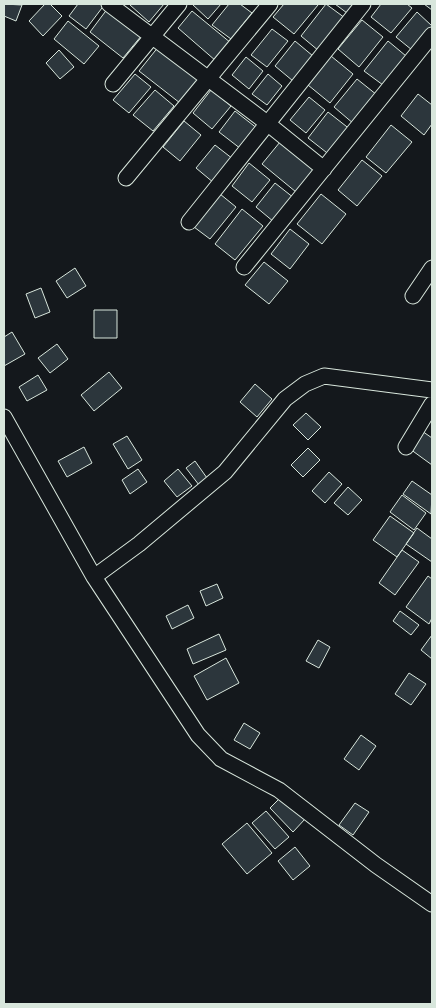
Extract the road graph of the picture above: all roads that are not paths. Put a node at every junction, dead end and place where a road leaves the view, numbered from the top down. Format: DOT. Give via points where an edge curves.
graph roads {
  1 [pos="108,4"];
  2 [pos="179,4"];
  3 [pos="270,4"];
  4 [pos="363,4"];
  5 [pos="432,35"];
  6 [pos="152,37"];
  7 [pos="209,80"];
  8 [pos="113,84"];
  9 [pos="267,123"];
  10 [pos="324,169"];
  11 [pos="126,178"];
  12 [pos="189,222"];
  13 [pos="244,267"];
  14 [pos="432,268"];
  15 [pos="413,296"];
  16 [pos="432,390"];
  17 [pos="432,404"];
  18 [pos="4,417"];
  19 [pos="406,447"];
  20 [pos="94,576"];
  21 [pos="432,904"];
  1 -- 6 [label="street"];
  2 -- 6 [label="street"];
  3 -- 7 [label="street"];
  4 -- 9 [label="street"];
  5 -- 10 [label="street"];
  6 -- 7 [label="street"];
  6 -- 8 [label="street"];
  7 -- 9 [label="street"];
  7 -- 11 [label="street"];
  9 -- 10 [label="street"];
  9 -- 12 [label="street"];
  10 -- 13 [label="street"];
  14 -- 15 [label="street"];
  16 -- 20 [label="street" via="324,376 305,384 285,399 215,481 139,544"];
  17 -- 19 [label="street"];
  18 -- 20 [label="street"];
  20 -- 21 [label="street" via="211,750 221,759 279,790"];
}
